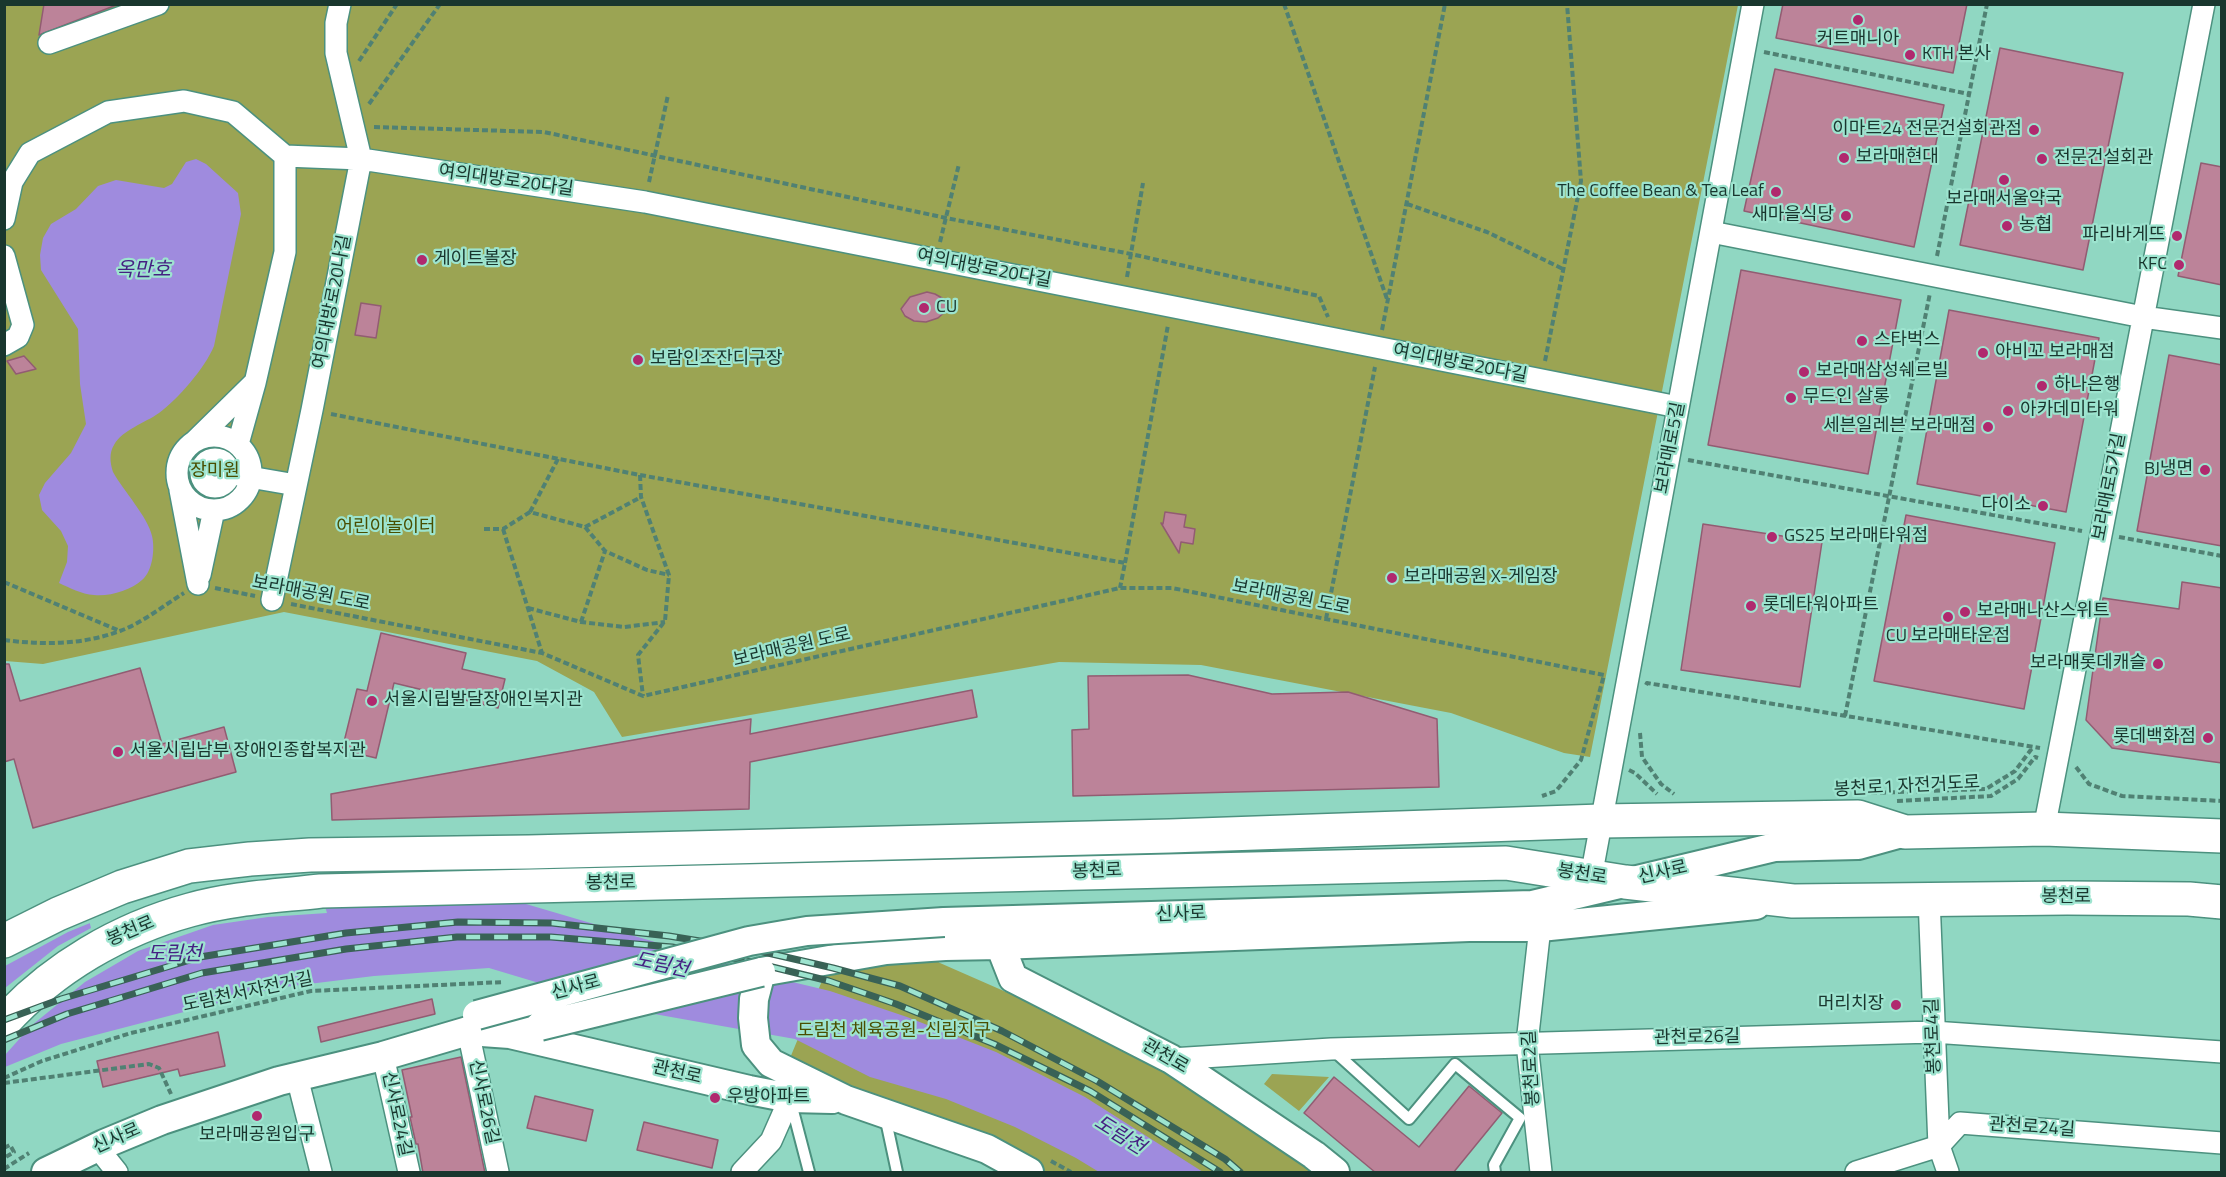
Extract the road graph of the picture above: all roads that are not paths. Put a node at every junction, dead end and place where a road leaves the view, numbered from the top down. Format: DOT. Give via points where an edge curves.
graph roads {
  1 [pos="158,4"];
  2 [pos="340,4"];
  3 [pos="1753,4"];
  4 [pos="2204,4"];
  5 [pos="49,42"];
  6 [pos="285,156"];
  7 [pos="361,159"];
  8 [pos="4,219"];
  9 [pos="1711,232"];
  10 [pos="4,256"];
  11 [pos="2143,316"];
  12 [pos="2222,328"];
  13 [pos="4,345"];
  14 [pos="255,383"];
  15 [pos="1678,407"];
  16 [pos="194,442"];
  17 [pos="234,443"];
  18 [pos="215,473"];
  19 [pos="252,477"];
  20 [pos="181,484"];
  21 [pos="297,485"];
  22 [pos="238,502"];
  23 [pos="211,510"];
  24 [pos="272,600"];
  25 [pos="1601,821"];
  26 [pos="2044,829"];
  27 [pos="1905,832"];
  28 [pos="2183,834"];
  29 [pos="2222,836"];
  30 [pos="2222,847"];
  31 [pos="1625,882"];
  32 [pos="1590,883"];
  33 [pos="2222,887"];
  34 [pos="1929,898"];
  35 [pos="2189,899"];
  36 [pos="1793,901"];
  37 [pos="2222,902"];
  38 [pos="1540,927"];
  39 [pos="945,934"];
  40 [pos="4,940"];
  41 [pos="1000,945"];
  42 [pos="761,972"];
  43 [pos="4,1022"];
  44 [pos="473,1023"];
  45 [pos="1934,1032"];
  46 [pos="510,1034"];
  47 [pos="1527,1043"];
  48 [pos="1331,1049"];
  49 [pos="2222,1052"];
  50 [pos="383,1056"];
  51 [pos="1171,1059"];
  52 [pos="297,1077"];
  53 [pos="790,1098"];
  54 [pos="846,1100"];
  55 [pos="885,1113"];
  56 [pos="2222,1143"];
  57 [pos="1939,1146"];
  58 [pos="97,1147"];
  59 [pos="46,1173"];
  60 [pos="117,1173"];
  61 [pos="321,1173"];
  62 [pos="409,1173"];
  63 [pos="498,1173"];
  64 [pos="742,1173"];
  65 [pos="809,1173"];
  66 [pos="897,1173"];
  67 [pos="1029,1173"];
  68 [pos="1335,1173"];
  69 [pos="1496,1173"];
  70 [pos="1541,1173"];
  71 [pos="1856,1173"];
  72 [pos="1948,1173"];
  1 -- 5 [label="street"];
  2 -- 7 [label="street, 여의대방로20나길" via="336,53"];
  3 -- 9 [label="street, 보라매로5길"];
  4 -- 11 [label="street, 보라매로5가길"];
  6 -- 7 [label="street, 여의대방로20다길"];
  6 -- 8 [label="street" via="233,112 184,101 108,112 30,153 12,182"];
  6 -- 14 [label="street" via="285,252"];
  7 -- 15 [label="street, 여의대방로20다길" via="645,202"];
  7 -- 21 [label="street, 여의대방로20나길"];
  9 -- 11 [label="street"];
  9 -- 15 [label="street, 보라매로5길"];
  10 -- 13 [label="street" via="23,325 18,337"];
  11 -- 12 [label="street"];
  11 -- 26 [label="street, 보라매로5가길"];
  14 -- 16 [label="street"];
  14 -- 17 [label="street"];
  15 -- 25 [label="street, 보라매로5길"];
  16 -- 17 [label="street" via="207,436"];
  16 -- 18 [label="street"];
  16 -- 20 [label="street" via="180,457"];
  17 -- 18 [label="street"];
  17 -- 19 [label="street" via="252,467"];
  18 -- 19 [label="street"];
  18 -- 20 [label="street"];
  18 -- 20 [label="street"];
  18 -- 22 [label="street"];
  18 -- 23 [label="street"];
  19 -- 21 [label="street"];
  19 -- 22 [label="street"];
  20 -- 23 [label="street" via="193,504"];
  20 -- 23 [label="street" via="198,584"];
  21 -- 24 [label="street, 여의대방로20나길"];
  22 -- 23 [label="street" via="223,510"];
  25 -- 27 [label="main road, 봉천로" via="1858,817"];
  25 -- 32 [label="street, 보라매로5길"];
  25 -- 40 [label="main road, 봉천로" via="1181,836 250,859 189,867 122,887"];
  26 -- 27 [label="main road, 봉천로"];
  26 -- 28 [label="main road, 봉천로"];
  27 -- 31 [label="main road, 신사로" via="1858,845 1775,847"];
  28 -- 29 [label="main road, 봉천로"];
  28 -- 30 [label="main road"];
  31 -- 32 [label="main road, 봉천로"];
  31 -- 36 [label="main road, 봉천로"];
  32 -- 39 [label="main road, 신사로" via="1532,905"];
  32 -- 43 [label="main road, 봉천로" via="1506,863 321,891 232,901 149,923 101,945 55,977"];
  33 -- 35 [label="main road"];
  34 -- 35 [label="main road, 봉천로"];
  34 -- 36 [label="main road, 봉천로"];
  34 -- 45 [label="street, 봉천로4길"];
  35 -- 37 [label="main road, 봉천로"];
  36 -- 38 [label="main road, 신사로"];
  38 -- 41 [label="main road, 신사로"];
  38 -- 47 [label="street, 봉천로2길"];
  39 -- 41 [label="main road, 신사로"];
  39 -- 42 [label="main road, 신사로" via="886,950"];
  39 -- 44 [label="main road, 신사로, bridge" via="807,931 749,941"];
  41 -- 51 [label="main road, 관천로" via="1013,978"];
  42 -- 46 [label="main road, 신사로, bridge"];
  42 -- 54 [label="main road, 관천로" via="754,999 756,1045 771,1063"];
  44 -- 46 [label="main road, 신사로"];
  44 -- 50 [label="main road, 신사로"];
  44 -- 63 [label="street, 신사로26길"];
  45 -- 47 [label="street, 관천로26길"];
  45 -- 49 [label="street, 관천로26길"];
  45 -- 57 [label="street, 봉천로4길"];
  46 -- 53 [label="main road, 관천로"];
  47 -- 48 [label="street, 관천로26길"];
  47 -- 70 [label="street, 봉천로2길"];
  48 -- 51 [label="street, 관천로26길"];
  48 -- 69 [label="lane" via="1409,1119 1455,1064 1520,1118 1494,1165"];
  50 -- 52 [label="main road, 신사로"];
  50 -- 62 [label="street, 신사로24길"];
  51 -- 68 [label="main road, 관천로"];
  52 -- 58 [label="main road, 신사로" via="162,1120"];
  52 -- 61 [label="street"];
  53 -- 54 [label="main road, 관천로"];
  53 -- 64 [label="street" via="771,1142"];
  53 -- 65 [label="lane"];
  54 -- 55 [label="main road, 관천로"];
  55 -- 66 [label="lane"];
  55 -- 67 [label="main road, 관천로" via="987,1149"];
  56 -- 57 [label="street, 관천로24길" via="1960,1123"];
  57 -- 71 [label="street, 관천로24길"];
  57 -- 72 [label="street, 봉천로4길"];
  58 -- 59 [label="main road, 신사로"];
  58 -- 60 [label="street"];
}
